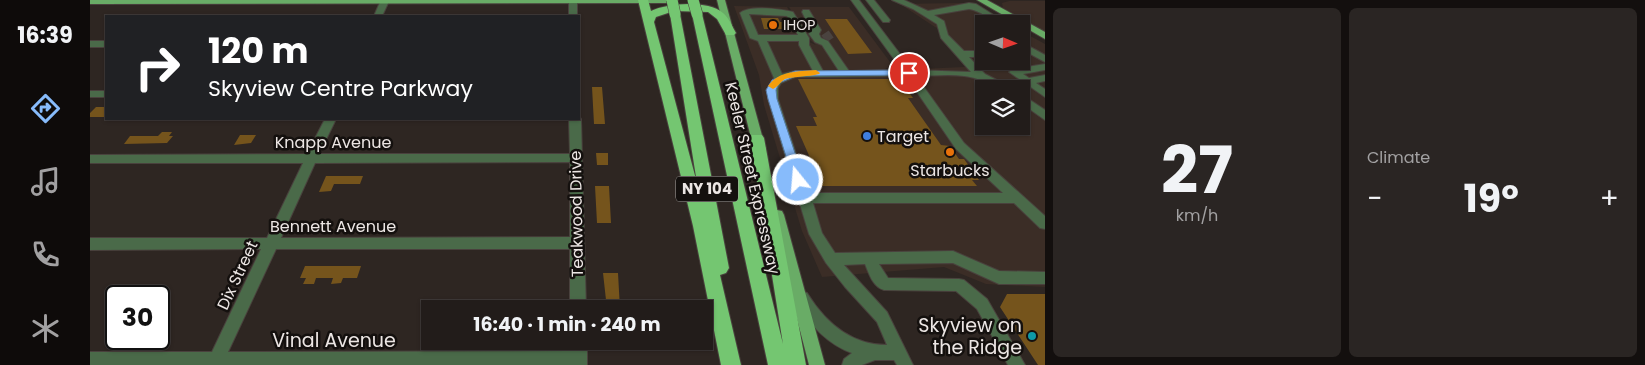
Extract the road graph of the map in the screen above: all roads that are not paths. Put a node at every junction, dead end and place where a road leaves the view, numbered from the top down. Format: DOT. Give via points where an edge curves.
graph roads {
  1 [pos="320,0"];
  2 [pos="416,0"];
  3 [pos="600,0"];
  4 [pos="643,0"];
  5 [pos="721,0"];
  6 [pos="855,0"];
  7 [pos="870,0"];
  8 [pos="896,0"];
  9 [pos="981,0"];
  10 [pos="90,1"];
  11 [pos="386,1"];
  12 [pos="573,1"];
  13 [pos="916,4"];
  14 [pos="674,5"];
  15 [pos="695,7"];
  16 [pos="806,12"];
  17 [pos="925,14"];
  18 [pos="379,15"];
  19 [pos="573,15"];
  20 [pos="988,15"];
  21 [pos="1006,15"];
  22 [pos="886,20"];
  23 [pos="648,24"];
  24 [pos="1030,28"];
  25 [pos="730,33"];
  26 [pos="1045,36"];
  27 [pos="760,38"];
  28 [pos="804,38"];
  29 [pos="90,44"];
  30 [pos="105,44"];
  31 [pos="1040,53"];
  32 [pos="961,54"];
  33 [pos="975,54"];
  34 [pos="1045,59"];
  35 [pos="1045,67"];
  36 [pos="819,72"];
  37 [pos="845,72"];
  38 [pos="909,73"];
  39 [pos="981,76"];
  40 [pos="778,79"];
  41 [pos="990,80"];
  42 [pos="1026,80"];
  43 [pos="1030,82"];
  44 [pos="1030,82"];
  45 [pos="1043,86"];
  46 [pos="90,94"];
  47 [pos="105,94"];
  48 [pos="1030,104"];
  49 [pos="1045,116"];
  50 [pos="330,120"];
  51 [pos="575,120"];
  52 [pos="757,138"];
  53 [pos="576,158"];
  54 [pos="90,159"];
  55 [pos="311,159"];
  56 [pos="804,198"];
  57 [pos="1017,198"];
  58 [pos="1045,224"];
  59 [pos="577,243"];
  60 [pos="90,244"];
  61 [pos="271,244"];
  62 [pos="831,259"];
  63 [pos="869,259"];
  64 [pos="1045,278"];
  65 [pos="795,285"];
  66 [pos="578,300"];
  67 [pos="874,352"];
  68 [pos="902,358"];
  69 [pos="90,360"];
  70 [pos="215,362"];
  71 [pos="579,362"];
  72 [pos="731,365"];
  73 [pos="737,365"];
  74 [pos="778,365"];
  75 [pos="796,365"];
  76 [pos="817,365"];
  77 [pos="850,365"];
  78 [pos="1017,365"];
  1 -- 10 [label="main road"];
  1 -- 11 [label="main road"];
  2 -- 11 [label="main road"];
  2 -- 12 [label="main road"];
  3 -- 4 [label="main road"];
  3 -- 12 [label="main road"];
  4 -- 14 [label="main road"];
  4 -- 23 [label="highway"];
  5 -- 25 [label="main road"];
  6 -- 38 [label="street"];
  7 -- 22 [label="street"];
  8 -- 13 [label="street"];
  9 -- 21 [label="main road"];
  11 -- 18 [label="street"];
  12 -- 19 [label="street"];
  13 -- 17 [label="street"];
  14 -- 73 [label="highway, NY 104"];
  15 -- 74 [label="highway, Keeler Street Expressway / NY 104"];
  16 -- 37 [label="street"];
  17 -- 20 [label="street" via="973,7"];
  17 -- 32 [label="street" via="940,23 944,36"];
  23 -- 25 [label="highway" via="651,15 658,10 703,8 718,14"];
  23 -- 72 [label="highway" via="703,233"];
  24 -- 26 [label="main road"];
  25 -- 52 [label="main road"];
  27 -- 28 [label="street"];
  27 -- 28 [label="street" via="755,38 746,12 788,13"];
  27 -- 40 [label="street"];
  28 -- 36 [label="street" via="804,45"];
  29 -- 30 [label="street"];
  31 -- 34 [label="street"];
  32 -- 33 [label="street"];
  32 -- 39 [label="street"];
  35 -- 42 [label="street" via="1014,72"];
  36 -- 37 [label="street"];
  36 -- 40 [label="street"];
  37 -- 38 [label="street"];
  38 -- 39 [label="street"];
  38 -- 57 [label="street" via="960,146"];
  39 -- 41 [label="street"];
  40 -- 56 [label="street" via="772,87 773,99"];
  43 -- 45 [label="street"];
  44 -- 45 [label="street"];
  46 -- 47 [label="street"];
  48 -- 49 [label="street"];
  50 -- 55 [label="street, Dix Street"];
  51 -- 53 [label="street, Teakwood Drive"];
  52 -- 65 [label="main road"];
  52 -- 75 [label="highway"];
  53 -- 55 [label="street, Knapp Avenue"];
  53 -- 59 [label="street, Teakwood Drive"];
  54 -- 55 [label="street, Knapp Avenue"];
  55 -- 61 [label="street, Dix Street"];
  56 -- 57 [label="street"];
  56 -- 62 [label="street" via="816,234"];
  57 -- 58 [label="street"];
  59 -- 61 [label="street, Bennett Avenue"];
  59 -- 66 [label="street, Teakwood Drive"];
  60 -- 61 [label="street, Bennett Avenue"];
  61 -- 70 [label="street, Dix Street"];
  62 -- 63 [label="street"];
  62 -- 68 [label="street" via="882,316"];
  63 -- 64 [label="street" via="954,258 995,276"];
  63 -- 78 [label="street" via="884,284 959,285 982,304"];
  65 -- 67 [label="street" via="822,326 854,346"];
  65 -- 76 [label="main road"];
  67 -- 68 [label="street"];
  67 -- 77 [label="street"];
  69 -- 70 [label="street, Vinal Avenue"];
  70 -- 71 [label="street, Vinal Avenue"];
}
